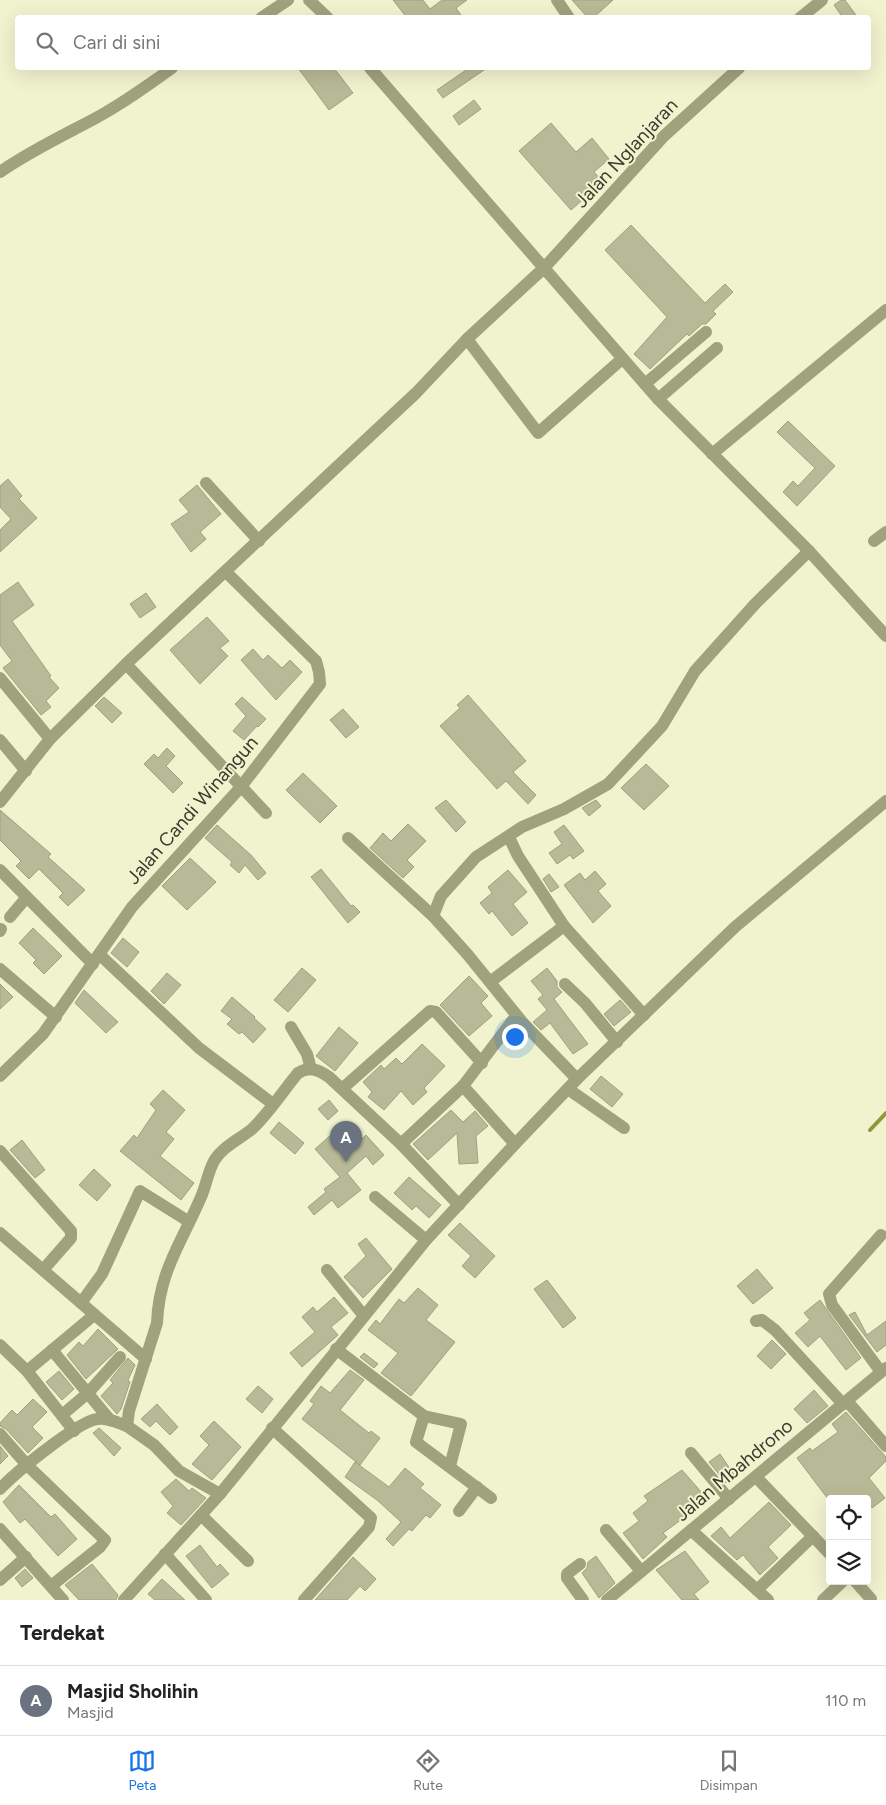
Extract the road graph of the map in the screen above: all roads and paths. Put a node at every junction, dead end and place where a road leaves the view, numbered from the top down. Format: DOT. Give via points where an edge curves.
graph roads {
  1 [pos="288,0"];
  2 [pos="309,0"];
  3 [pos="557,0"];
  4 [pos="822,0"];
  5 [pos="266,15"];
  6 [pos="325,15"];
  7 [pos="567,15"];
  8 [pos="804,15"];
  9 [pos="169,70"];
  10 [pos="372,70"];
  11 [pos="736,70"];
  12 [pos="0,172"];
  13 [pos="544,268"];
  14 [pos="886,310"];
  15 [pos="706,332"];
  16 [pos="467,339"];
  17 [pos="717,348"];
  18 [pos="622,359"];
  19 [pos="645,384"];
  20 [pos="658,399"];
  21 [pos="712,454"];
  22 [pos="206,483"];
  23 [pos="886,532"];
  24 [pos="259,541"];
  25 [pos="874,541"];
  26 [pos="810,551"];
  27 [pos="226,572"];
  28 [pos="886,636"];
  29 [pos="126,664"];
  30 [pos="0,678"];
  31 [pos="50,739"];
  32 [pos="0,740"];
  33 [pos="26,771"];
  34 [pos="240,788"];
  35 [pos="0,802"];
  36 [pos="884,807"];
  37 [pos="266,813"];
  38 [pos="510,837"];
  39 [pos="348,838"];
  40 [pos="0,870"];
  41 [pos="26,898"];
  42 [pos="433,916"];
  43 [pos="10,918"];
  44 [pos="564,926"];
  45 [pos="96,960"];
  46 [pos="0,968"];
  47 [pos="490,982"];
  48 [pos="564,984"];
  49 [pos="56,1016"];
  50 [pos="516,1016"];
  51 [pos="644,1016"];
  52 [pos="291,1027"];
  53 [pos="616,1042"];
  54 [pos="482,1063"];
  55 [pos="311,1069"];
  56 [pos="0,1076"];
  57 [pos="577,1079"];
  58 [pos="463,1086"];
  59 [pos="342,1088"];
  60 [pos="568,1089"];
  61 [pos="273,1104"];
  62 [pos="624,1128"];
  63 [pos="401,1144"];
  64 [pos="515,1144"];
  65 [pos="0,1151"];
  66 [pos="375,1197"];
  67 [pos="459,1205"];
  68 [pos="188,1221"];
  69 [pos="0,1233"];
  70 [pos="881,1235"];
  71 [pos="426,1240"];
  72 [pos="43,1270"];
  73 [pos="327,1270"];
  74 [pos="81,1303"];
  75 [pos="94,1315"];
  76 [pos="364,1316"];
  77 [pos="756,1321"];
  78 [pos="0,1346"];
  79 [pos="336,1349"];
  80 [pos="52,1350"];
  81 [pos="120,1357"];
  82 [pos="146,1359"];
  83 [pos="884,1370"];
  84 [pos="28,1371"];
  85 [pos="88,1393"];
  86 [pos="845,1402"];
  87 [pos="62,1415"];
  88 [pos="424,1416"];
  89 [pos="110,1420"];
  90 [pos="127,1426"];
  91 [pos="272,1428"];
  92 [pos="74,1431"];
  93 [pos="0,1434"];
  94 [pos="886,1446"];
  95 [pos="691,1453"];
  96 [pos="27,1465"];
  97 [pos="450,1466"];
  98 [pos="756,1476"];
  99 [pos="477,1487"];
  100 [pos="0,1489"];
  101 [pos="220,1494"];
  102 [pos="491,1498"];
  103 [pos="729,1499"];
  104 [pos="459,1511"];
  105 [pos="201,1515"];
  106 [pos="0,1529"];
  107 [pos="606,1530"];
  108 [pos="691,1530"];
  109 [pos="813,1536"];
  110 [pos="826,1550"];
  111 [pos="165,1554"];
  112 [pos="26,1558"];
  113 [pos="248,1561"];
  114 [pos="580,1564"];
  115 [pos="641,1571"];
  116 [pos="0,1580"];
  117 [pos="839,1585"];
  118 [pos="859,1585"];
  119 [pos="51,1586"];
  120 [pos="757,1590"];
  121 [pos="872,1598"];
  122 [pos="63,1600"];
  123 [pos="124,1600"];
  124 [pos="206,1600"];
  125 [pos="304,1600"];
  126 [pos="583,1600"];
  127 [pos="607,1600"];
  128 [pos="768,1600"];
  129 [pos="823,1600"];
  1 -- 5 [label="street"];
  2 -- 6 [label="street"];
  3 -- 7 [label="street"];
  4 -- 8 [label="street"];
  9 -- 12 [label="street" via="143,90 29,152"];
  10 -- 13 [label="street"];
  11 -- 13 [label="street, Jalan Nglanjaran" via="664,136"];
  13 -- 16 [label="street, Jalan Nglanjaran"];
  13 -- 18 [label="street"];
  14 -- 21 [label="street"];
  15 -- 19 [label="street"];
  16 -- 18 [label="street" via="538,433"];
  16 -- 24 [label="street, Jalan Nglanjaran" via="409,400"];
  17 -- 20 [label="street"];
  18 -- 19 [label="street"];
  19 -- 20 [label="street"];
  20 -- 21 [label="street"];
  21 -- 26 [label="street"];
  22 -- 24 [label="street"];
  23 -- 25 [label="street"];
  24 -- 27 [label="street, Jalan Nglanjaran"];
  26 -- 28 [label="street"];
  26 -- 38 [label="street" via="755,604 695,671 662,726 608,784 564,809 522,827"];
  27 -- 29 [label="street, Jalan Nglanjaran"];
  27 -- 34 [label="street, Jalan Candi Winangun" via="316,661 320,684"];
  29 -- 31 [label="street, Jalan Nglanjaran"];
  29 -- 34 [label="street"];
  30 -- 31 [label="street"];
  31 -- 33 [label="street, Jalan Nglanjaran"];
  32 -- 33 [label="street"];
  33 -- 35 [label="street, Jalan Nglanjaran"];
  34 -- 37 [label="street"];
  34 -- 45 [label="street, Jalan Candi Winangun" via="132,907"];
  36 -- 51 [label="street" via="735,927"];
  38 -- 42 [label="street" via="488,848 464,868 441,896"];
  38 -- 44 [label="street" via="518,856"];
  39 -- 42 [label="street"];
  40 -- 41 [label="street"];
  41 -- 43 [label="street"];
  41 -- 45 [label="street"];
  42 -- 47 [label="street"];
  44 -- 47 [label="street"];
  44 -- 51 [label="street"];
  45 -- 49 [label="street, Jalan Candi Winangun"];
  45 -- 61 [label="street" via="199,1048"];
  46 -- 49 [label="street"];
  47 -- 50 [label="street"];
  48 -- 53 [label="street" via="585,1003"];
  49 -- 56 [label="street, Jalan Candi Winangun" via="43,1034"];
  50 -- 54 [label="street"];
  50 -- 57 [label="street"];
  51 -- 53 [label="street"];
  52 -- 55 [label="street" via="307,1054"];
  53 -- 57 [label="street"];
  54 -- 58 [label="street"];
  54 -- 59 [label="street" via="436,1012 430,1011"];
  55 -- 59 [label="street" via="319,1070"];
  55 -- 61 [label="street" via="298,1072"];
  57 -- 60 [label="street"];
  58 -- 63 [label="street"];
  58 -- 64 [label="street"];
  59 -- 63 [label="street"];
  60 -- 62 [label="street"];
  60 -- 64 [label="street"];
  61 -- 68 [label="street" via="252,1128 214,1160 201,1197"];
  63 -- 67 [label="street"];
  64 -- 67 [label="street"];
  65 -- 72 [label="street" via="71,1231 71,1238"];
  66 -- 71 [label="street"];
  67 -- 71 [label="street"];
  68 -- 74 [label="street" via="140,1191 102,1274"];
  68 -- 82 [label="street" via="164,1278 157,1323"];
  69 -- 72 [label="street"];
  70 -- 83 [label="street" via="829,1294 829,1300"];
  71 -- 76 [label="street"];
  72 -- 74 [label="street"];
  73 -- 76 [label="street"];
  74 -- 75 [label="street"];
  75 -- 80 [label="street"];
  75 -- 82 [label="street"];
  76 -- 79 [label="street"];
  77 -- 86 [label="street" via="762,1320 775,1330"];
  78 -- 84 [label="street"];
  79 -- 88 [label="street"];
  79 -- 91 [label="street"];
  80 -- 84 [label="street"];
  80 -- 85 [label="street"];
  81 -- 85 [label="street"];
  82 -- 90 [label="street"];
  83 -- 86 [label="street, Jalan Mbahdrono"];
  84 -- 87 [label="street"];
  85 -- 87 [label="street"];
  85 -- 89 [label="street"];
  86 -- 94 [label="street"];
  86 -- 98 [label="street, Jalan Mbahdrono"];
  87 -- 92 [label="street"];
  88 -- 97 [label="street" via="416,1442"];
  88 -- 97 [label="street" via="461,1424"];
  89 -- 90 [label="street"];
  89 -- 92 [label="street" via="97,1419"];
  90 -- 101 [label="street" via="154,1445 180,1471"];
  91 -- 101 [label="street"];
  91 -- 125 [label="street" via="371,1518 369,1527"];
  92 -- 96 [label="street"];
  93 -- 96 [label="street"];
  95 -- 103 [label="street"];
  96 -- 100 [label="street"];
  96 -- 119 [label="street" via="105,1540"];
  97 -- 99 [label="street"];
  98 -- 103 [label="street, Jalan Mbahdrono"];
  98 -- 109 [label="street"];
  99 -- 102 [label="street"];
  99 -- 104 [label="street"];
  101 -- 105 [label="street"];
  103 -- 108 [label="street, Jalan Mbahdrono"];
  105 -- 111 [label="street"];
  105 -- 113 [label="street"];
  106 -- 112 [label="street"];
  107 -- 115 [label="street"];
  108 -- 115 [label="street, Jalan Mbahdrono"];
  108 -- 120 [label="street"];
  109 -- 110 [label="street"];
  109 -- 120 [label="street"];
  111 -- 123 [label="street"];
  111 -- 124 [label="street"];
  112 -- 116 [label="street"];
  112 -- 119 [label="street"];
  114 -- 126 [label="street" via="567,1574 567,1578"];
  115 -- 127 [label="street, Jalan Mbahdrono"];
  117 -- 129 [label="street"];
  118 -- 121 [label="street"];
  119 -- 122 [label="street"];
  120 -- 128 [label="street"];
}
